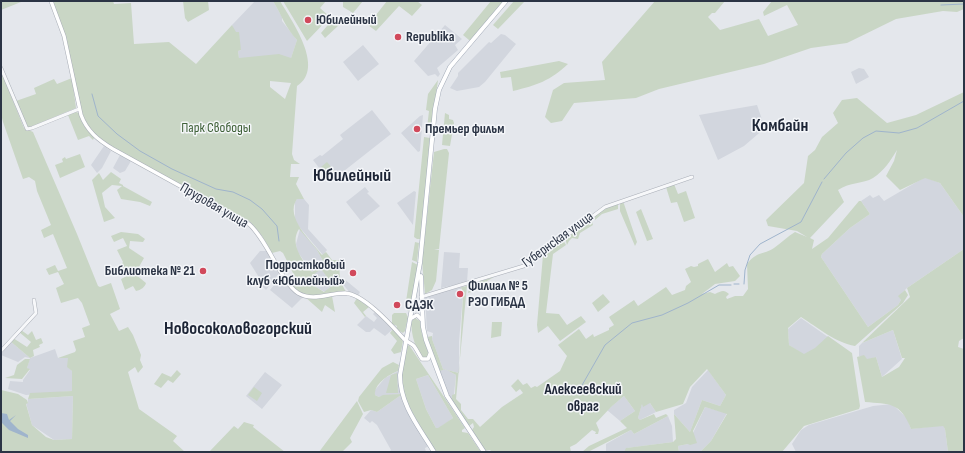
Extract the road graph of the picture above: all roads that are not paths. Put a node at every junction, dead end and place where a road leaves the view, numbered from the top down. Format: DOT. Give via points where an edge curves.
graph roads {
  1 [pos="51,1"];
  2 [pos="506,1"];
  3 [pos="1,68"];
  4 [pos="80,109"];
  5 [pos="692,177"];
  6 [pos="420,263"];
  7 [pos="421,297"];
  8 [pos="34,300"];
  9 [pos="410,319"];
  10 [pos="422,320"];
  11 [pos="408,331"];
  12 [pos="400,334"];
  13 [pos="406,341"];
  14 [pos="1,351"];
  15 [pos="430,352"];
  16 [pos="434,452"];
  17 [pos="484,452"];
  1 -- 4 [label="main road, Прудовая улица" via="64,36"];
  2 -- 6 [label="main road" via="450,67 439,90"];
  3 -- 4 [label="street" via="28,129"];
  4 -- 12 [label="main road, Прудовая улица" via="86,126 100,142 249,224 261,237 296,292 311,298 344,293 355,296"];
  5 -- 7 [label="street, Губернская улица" via="605,207 527,265"];
  6 -- 7 [label="main road"];
  6 -- 9 [label="main road"];
  7 -- 10 [label="main road"];
  8 -- 14 [label="street" via="37,311"];
  9 -- 10 [label="main road" via="417,315"];
  9 -- 11 [label="main road"];
  10 -- 15 [label="main road"];
  11 -- 12 [label="main road"];
  11 -- 13 [label="main road"];
  12 -- 13 [label="main road, Прудовая улица"];
  13 -- 15 [label="main road, Прудовая улица" via="414,346 424,360 430,358"];
  13 -- 16 [label="main road" via="400,375 401,393 412,418"];
  15 -- 17 [label="main road" via="447,396"];
}
